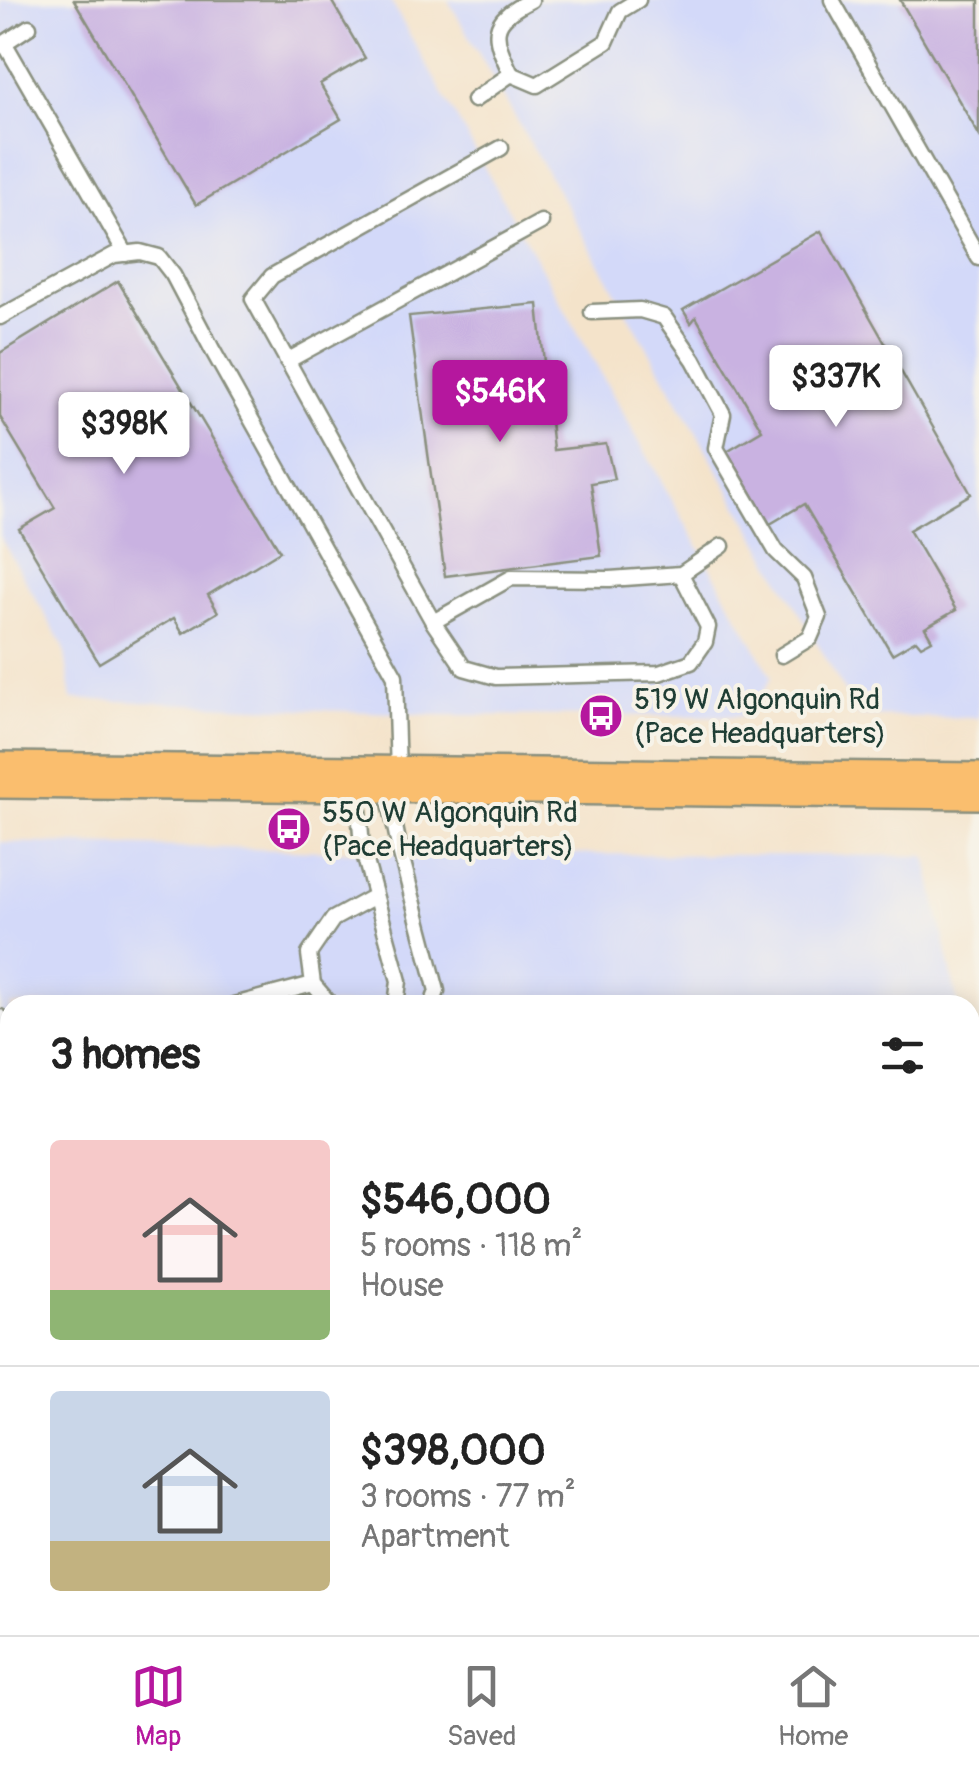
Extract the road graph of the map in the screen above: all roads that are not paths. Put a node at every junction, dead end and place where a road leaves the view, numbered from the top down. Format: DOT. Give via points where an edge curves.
graph roads {
  1 [pos="531,0"];
  2 [pos="638,0"];
  3 [pos="832,0"];
  4 [pos="616,6"];
  5 [pos="29,27"];
  6 [pos="2,45"];
  7 [pos="511,74"];
  8 [pos="474,100"];
  9 [pos="500,148"];
  10 [pos="542,222"];
  11 [pos="126,254"];
  12 [pos="979,258"];
  13 [pos="592,312"];
  14 [pos="0,318"];
  15 [pos="287,361"];
  16 [pos="722,546"];
  17 [pos="681,574"];
  18 [pos="434,622"];
  19 [pos="782,655"];
  20 [pos="0,775"];
  21 [pos="380,779"];
  22 [pos="979,786"];
  23 [pos="375,896"];
  24 [pos="313,984"];
  25 [pos="272,995"];
  26 [pos="322,995"];
  27 [pos="397,995"];
  28 [pos="436,995"];
  1 -- 7 [label="lane" via="510,11 498,32"];
  2 -- 4 [label="lane"];
  3 -- 12 [label="lane"];
  4 -- 7 [label="lane" via="606,42 537,85"];
  5 -- 6 [label="lane"];
  6 -- 11 [label="lane"];
  7 -- 8 [label="lane"];
  9 -- 15 [label="lane" via="272,276 253,299"];
  10 -- 15 [label="lane"];
  11 -- 14 [label="lane"];
  11 -- 21 [label="lane" via="159,257 173,275 395,676"];
  13 -- 19 [label="lane" via="640,310 664,317 694,360 723,414 716,448 776,551 804,578 820,617 810,638"];
  15 -- 18 [label="lane"];
  16 -- 17 [label="lane"];
  17 -- 18 [label="lane" via="511,578"];
  17 -- 18 [label="lane" via="708,626 705,642 690,662 660,673 496,677 464,668"];
  20 -- 21 [label="main road"];
  21 -- 22 [label="main road"];
  21 -- 23 [label="lane" via="362,848"];
  21 -- 28 [label="lane"];
  23 -- 24 [label="lane" via="332,920 309,954"];
  23 -- 27 [label="lane"];
  24 -- 25 [label="lane"];
  24 -- 26 [label="lane"];
}
